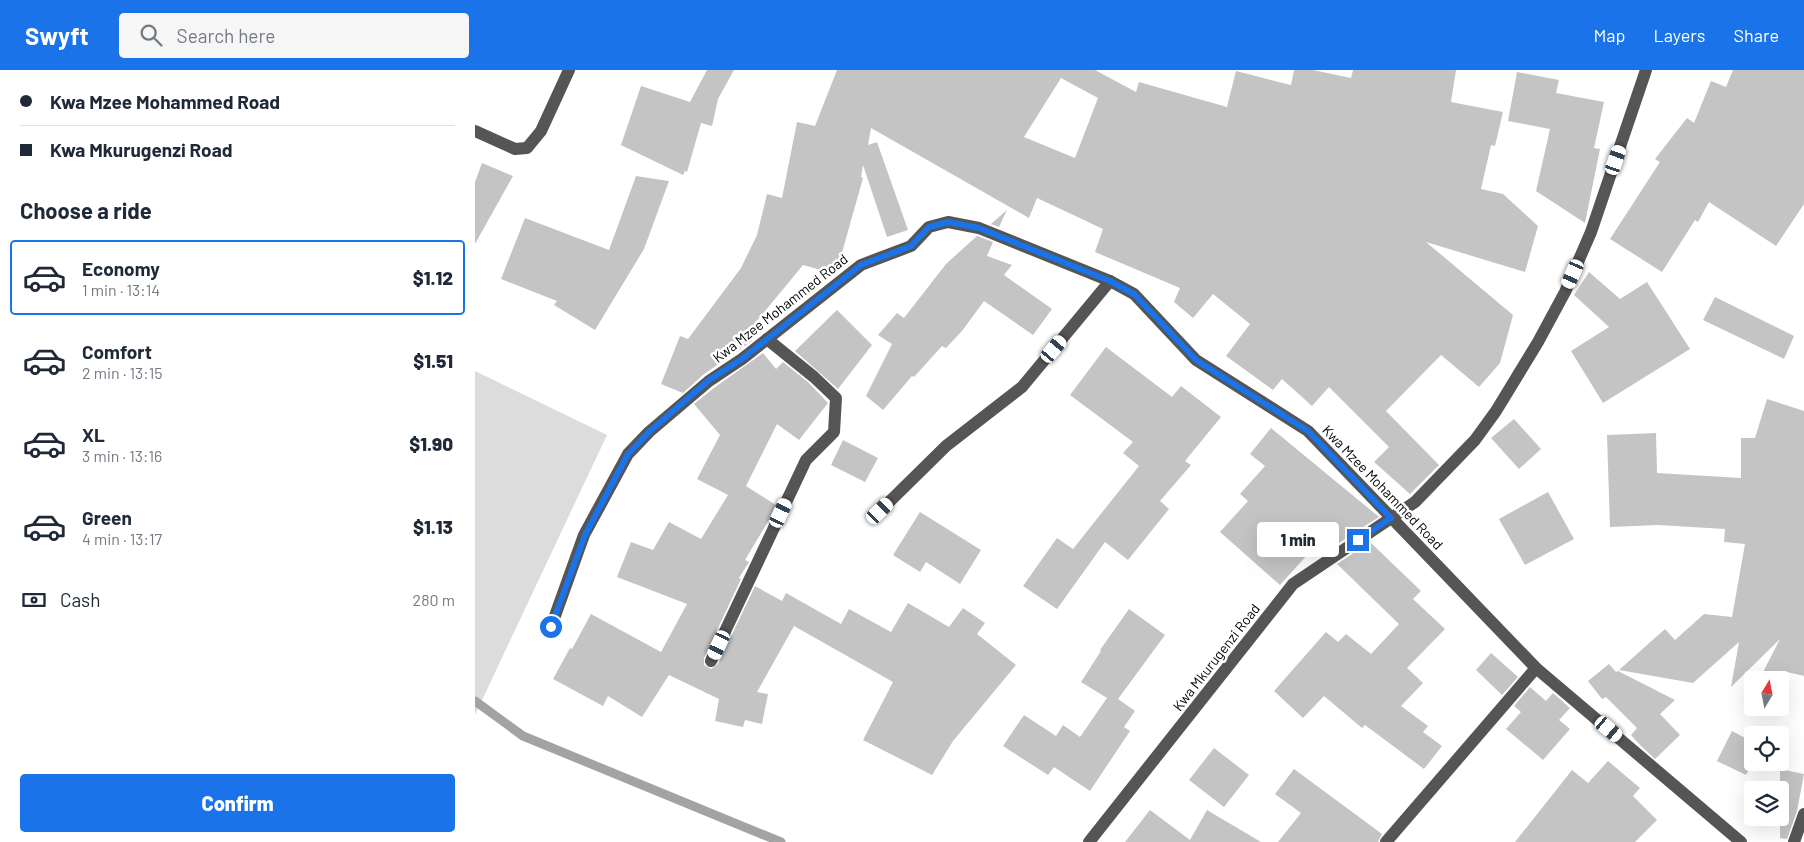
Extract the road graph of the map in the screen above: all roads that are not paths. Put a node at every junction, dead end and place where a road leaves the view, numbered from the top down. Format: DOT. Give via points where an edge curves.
graph roads {
  1 [pos="569,70"];
  2 [pos="1646,70"];
  3 [pos="475,132"];
  4 [pos="1110,281"];
  5 [pos="767,339"];
  6 [pos="880,511"];
  7 [pos="1391,518"];
  8 [pos="551,627"];
  9 [pos="711,662"];
  10 [pos="1536,668"];
  11 [pos="1804,814"];
  12 [pos="1089,842"];
  13 [pos="1386,842"];
  14 [pos="1741,842"];
  15 [pos="1794,842"];
  1 -- 3 [label="street" via="541,131 527,148 515,149"];
  2 -- 7 [label="street, Kwa Mkurugenzi Road" via="1591,232 1565,292 1538,342 1475,440 1415,502"];
  4 -- 5 [label="street, Kwa Mzee Mohammed Road" via="979,228 948,222 929,227 911,246 861,265"];
  4 -- 6 [label="street" via="1022,387 946,446"];
  4 -- 7 [label="street, Kwa Mzee Mohammed Road" via="1134,294 1196,360 1308,431"];
  5 -- 8 [label="street, Kwa Mzee Mohammed Road" via="709,380 628,454 585,535"];
  5 -- 9 [label="street" via="836,398 834,432 806,460"];
  7 -- 10 [label="street, Kwa Mzee Mohammed Road"];
  7 -- 12 [label="street, Kwa Mkurugenzi Road" via="1293,584"];
  10 -- 13 [label="street"];
  10 -- 14 [label="street, Kwa Mzee Mohammed Road"];
  11 -- 15 [label="street"];
}
